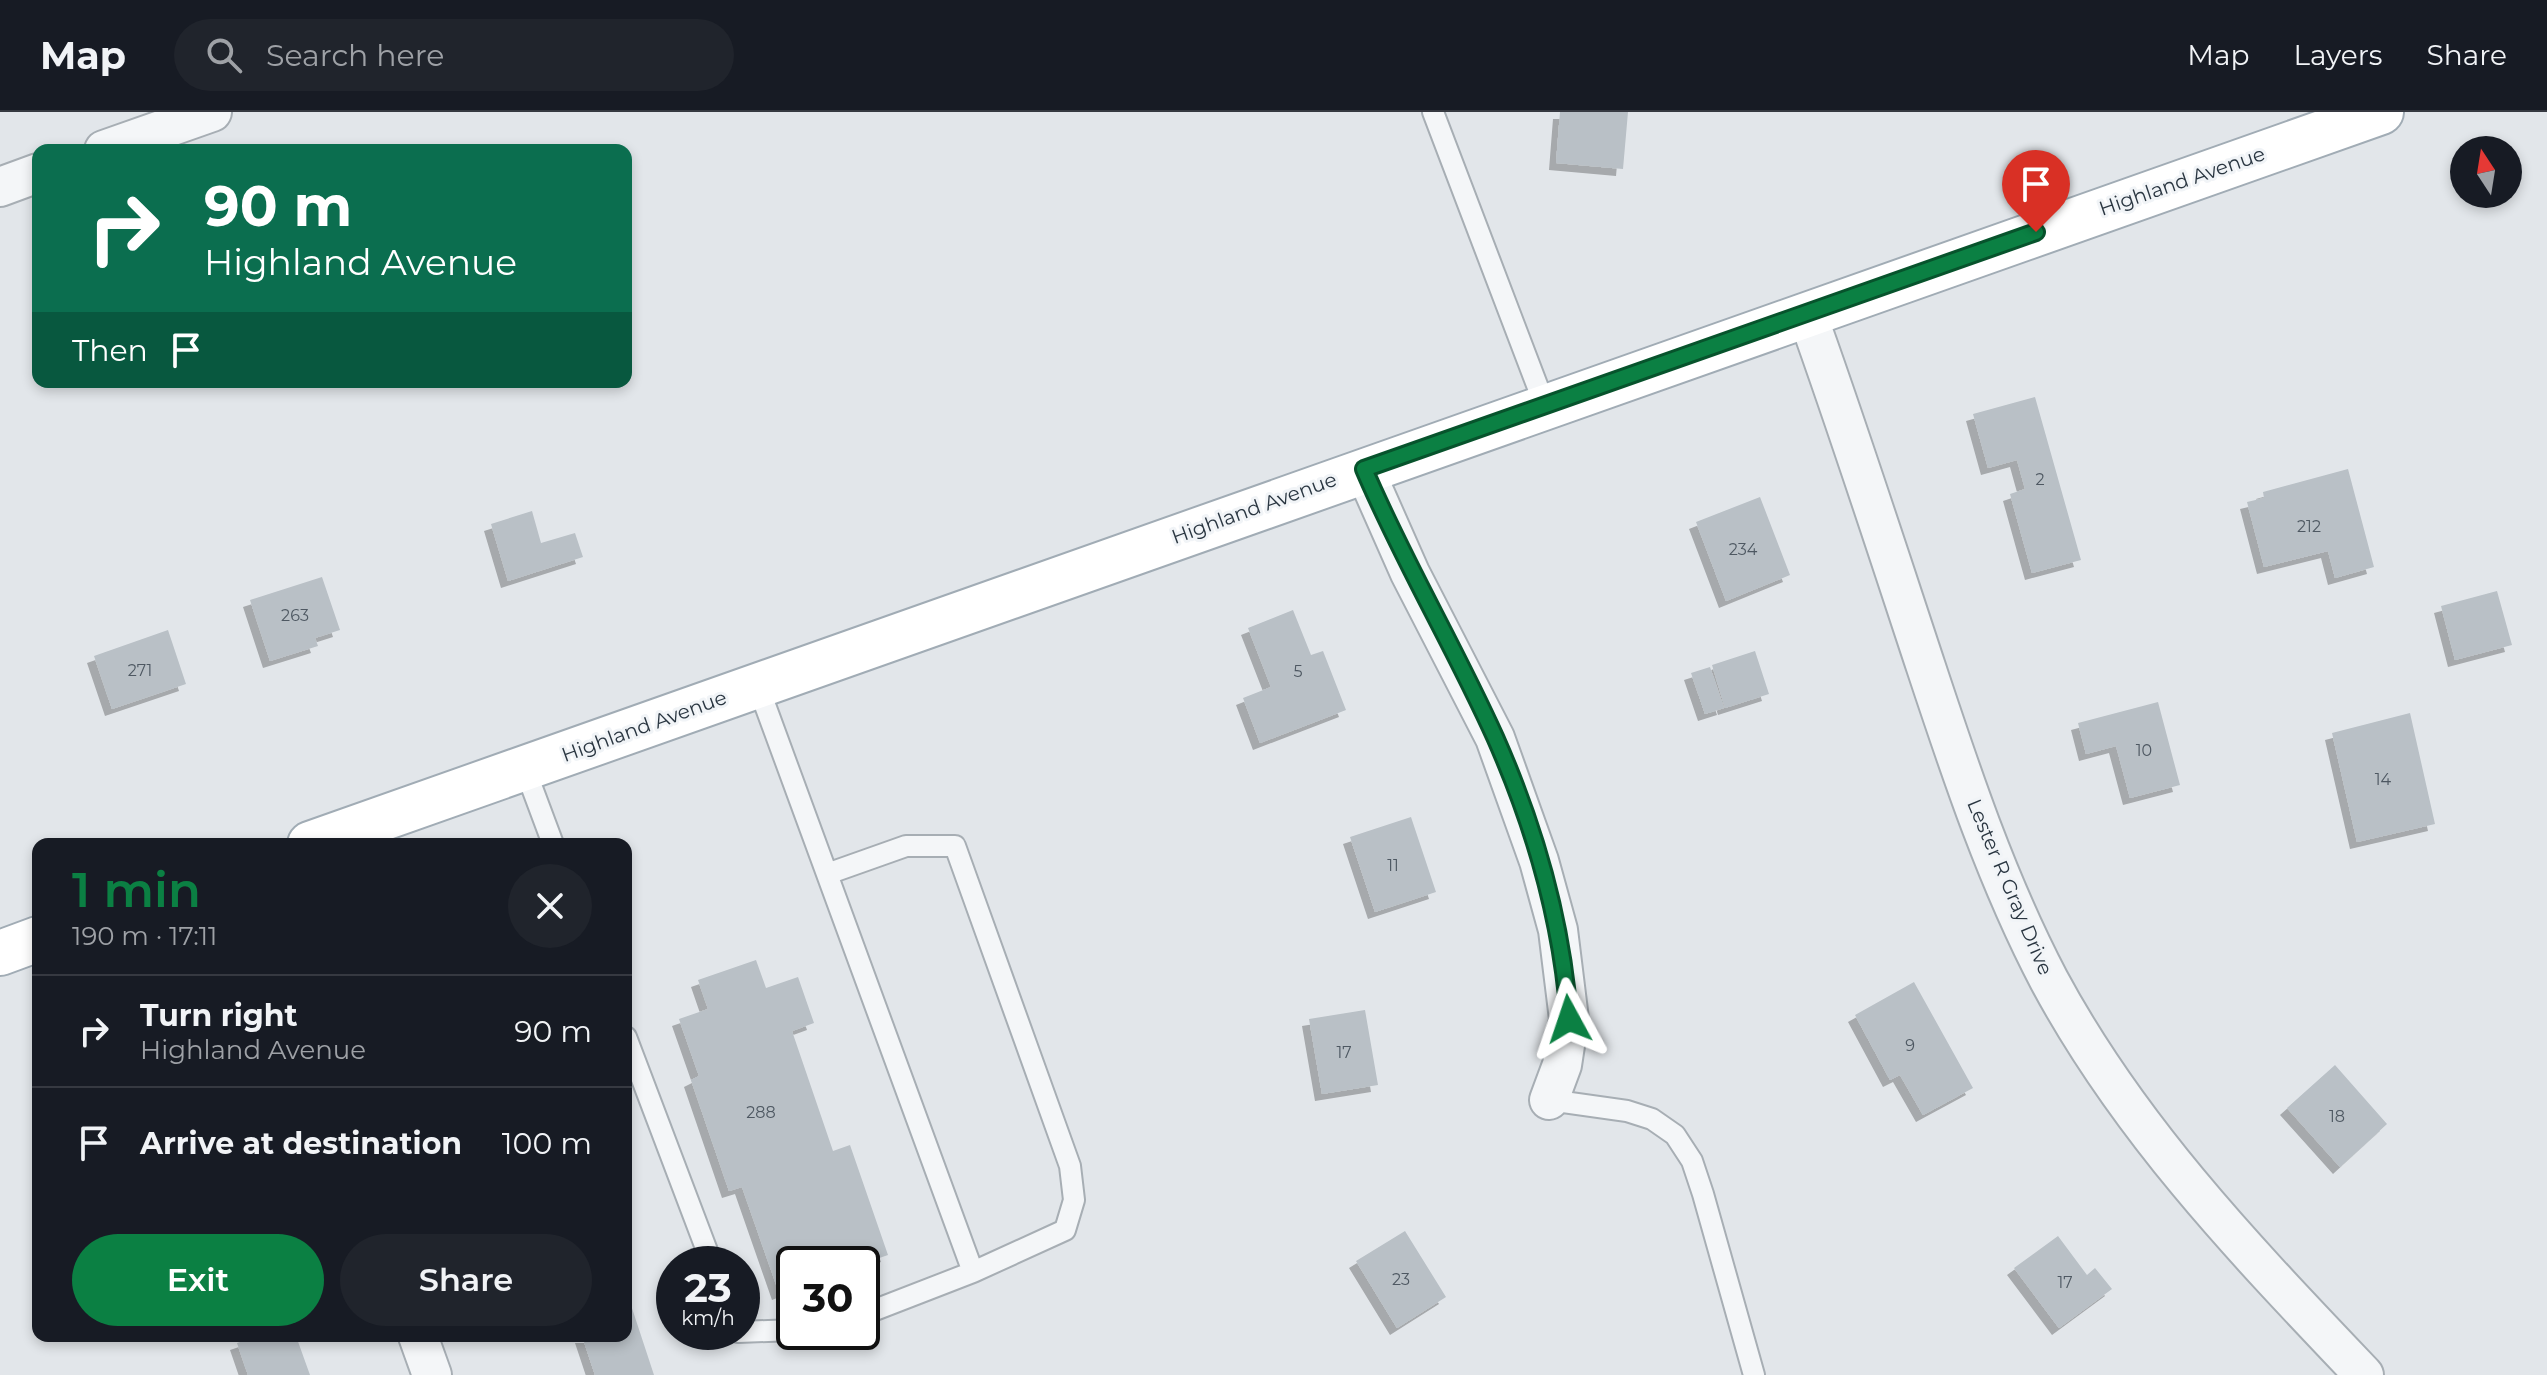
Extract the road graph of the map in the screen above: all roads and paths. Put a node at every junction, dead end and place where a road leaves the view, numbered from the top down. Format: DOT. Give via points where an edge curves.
graph roads {
  1 [pos="212,112"];
  2 [pos="1433,112"];
  3 [pos="2381,112"];
  4 [pos="121,144"];
  5 [pos="32,175"];
  6 [pos="0,187"];
  7 [pos="1807,314"];
  8 [pos="1545,406"];
  9 [pos="1364,469"];
  10 [pos="758,686"];
  11 [pos="525,769"];
  12 [pos="327,838"];
  13 [pos="551,838"];
  14 [pos="827,874"];
  15 [pos="32,941"];
  16 [pos="0,953"];
  17 [pos="632,1053"];
  18 [pos="1549,1100"];
  19 [pos="705,1246"];
  20 [pos="973,1272"];
  21 [pos="880,1308"];
  22 [pos="420,1342"];
  23 [pos="432,1375"];
  24 [pos="1754,1375"];
  25 [pos="2364,1375"];
  1 -- 4 [label="street"];
  2 -- 8 [label="lane"];
  3 -- 7 [label="main road, Highland Avenue"];
  5 -- 6 [label="street"];
  7 -- 8 [label="main road, Highland Avenue"];
  7 -- 25 [label="street, Lester R Gray Drive" via="1970,795 2049,979 2120,1095 2186,1182"];
  8 -- 9 [label="main road, Highland Avenue"];
  9 -- 10 [label="main road, Highland Avenue"];
  9 -- 18 [label="street" via="1410,573 1495,738 1539,861 1558,930 1569,1019 1562,1065"];
  10 -- 11 [label="main road, Highland Avenue"];
  10 -- 14 [label="lane"];
  11 -- 12 [label="main road, Highland Avenue"];
  11 -- 13 [label="lane"];
  14 -- 20 [label="lane"];
  14 -- 20 [label="lane" via="906,846 955,846 1070,1166 1074,1200 1065,1230"];
  15 -- 16 [label="main road"];
  17 -- 19 [label="lane"];
  18 -- 24 [label="lane" via="1627,1111 1652,1119 1675,1135 1692,1161 1703,1194"];
  20 -- 21 [label="lane"];
  22 -- 23 [label="street"];
}
